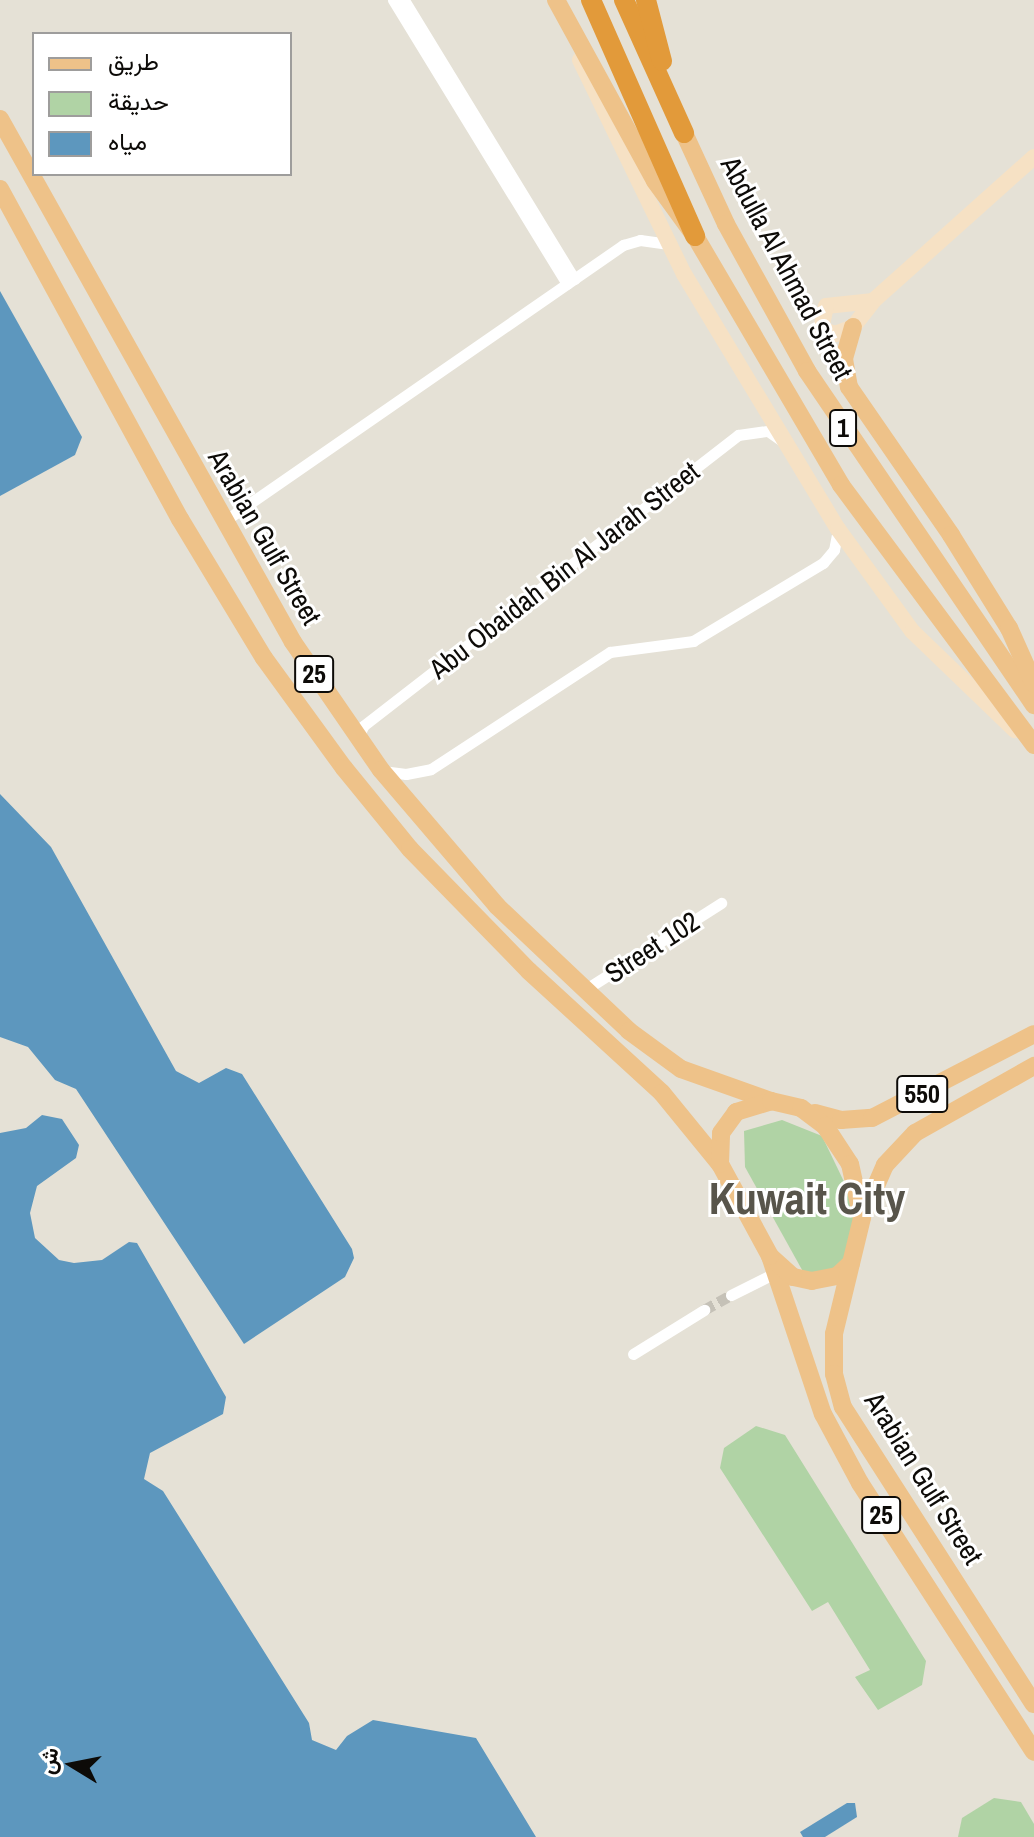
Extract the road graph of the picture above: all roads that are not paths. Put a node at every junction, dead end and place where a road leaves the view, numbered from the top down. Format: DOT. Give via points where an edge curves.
graph roads {
  1 [pos="393,0"];
  2 [pos="404,0"];
  3 [pos="554,0"];
  4 [pos="591,0"];
  5 [pos="624,0"];
  6 [pos="646,0"];
  7 [pos="675,111"];
  8 [pos="0,119"];
  9 [pos="684,133"];
  10 [pos="1034,157"];
  11 [pos="0,189"];
  12 [pos="695,236"];
  13 [pos="669,244"];
  14 [pos="571,282"];
  15 [pos="873,301"];
  16 [pos="853,327"];
  17 [pos="781,440"];
  18 [pos="223,522"];
  19 [pos="838,529"];
  20 [pos="1034,684"];
  21 [pos="1034,705"];
  22 [pos="358,738"];
  23 [pos="1034,746"];
  24 [pos="381,770"];
  25 [pos="721,903"];
  26 [pos="582,992"];
  27 [pos="1034,1034"];
  28 [pos="999,1053"];
  29 [pos="1034,1066"];
  30 [pos="980,1096"];
  31 [pos="771,1101"];
  32 [pos="801,1108"];
  33 [pos="720,1164"];
  34 [pos="862,1218"];
  35 [pos="851,1263"];
  36 [pos="773,1265"];
  37 [pos="731,1295"];
  38 [pos="704,1310"];
  39 [pos="633,1354"];
  40 [pos="1031,1696"];
  41 [pos="1034,1752"];
  1 -- 14 [label="street"];
  2 -- 14 [label="street"];
  3 -- 12 [label="main road" via="655,181"];
  3 -- 13 [label="main road"];
  4 -- 12 [label="highway, 1"];
  5 -- 7 [label="highway, 1"];
  6 -- 7 [label="highway"];
  7 -- 9 [label="highway, 1"];
  8 -- 18 [label="main road, Arabian Gulf Street / 25"];
  9 -- 21 [label="main road, Abdulla Al Ahmad Street / 1" via="726,224 807,371"];
  10 -- 15 [label="main road"];
  11 -- 33 [label="main road, 25" via="180,519 264,658 335,755 410,849 529,971 662,1093"];
  12 -- 23 [label="main road, 1" via="782,393 841,485"];
  13 -- 14 [label="street" via="631,242"];
  13 -- 17 [label="main road"];
  14 -- 18 [label="street"];
  15 -- 16 [label="main road"];
  15 -- 16 [label="main road" via="833,304 821,313 821,329 829,333"];
  16 -- 20 [label="main road" via="844,359 849,387 1009,628"];
  17 -- 19 [label="main road"];
  17 -- 22 [label="street, Abu Obaidah Bin Al Jarah Street" via="768,431 738,435 363,726"];
  18 -- 22 [label="main road, Arabian Gulf Street / 25" via="293,642"];
  19 -- 23 [label="main road" via="912,631"];
  19 -- 24 [label="street" via="834,550 823,563 693,641 610,652 431,769 406,774"];
  22 -- 24 [label="main road, Arabian Gulf Street / 25"];
  24 -- 26 [label="main road, Arabian Gulf Street / 25" via="497,906"];
  25 -- 26 [label="street, Street 102"];
  26 -- 31 [label="main road, Arabian Gulf Street / 25" via="681,1069"];
  27 -- 28 [label="main road, 550"];
  28 -- 30 [label="main road" via="954,1089 959,1099"];
  28 -- 32 [label="main road, 550" via="872,1118 841,1120"];
  29 -- 30 [label="main road, 550"];
  30 -- 34 [label="main road, 550" via="915,1133 896,1151"];
  31 -- 32 [label="main road, 25"];
  31 -- 33 [label="main road" via="731,1117 721,1133"];
  32 -- 34 [label="main road, 25" via="825,1126 843,1151 862,1197"];
  33 -- 36 [label="main road, 25"];
  34 -- 35 [label="main road, 25"];
  35 -- 36 [label="main road, 25" via="831,1279 805,1281"];
  35 -- 40 [label="main road, Arabian Gulf Street / 25" via="833,1352 843,1407"];
  36 -- 37 [label="street"];
  36 -- 41 [label="main road, Arabian Gulf Street / 25" via="823,1414 860,1483"];
  38 -- 39 [label="street"];
}
